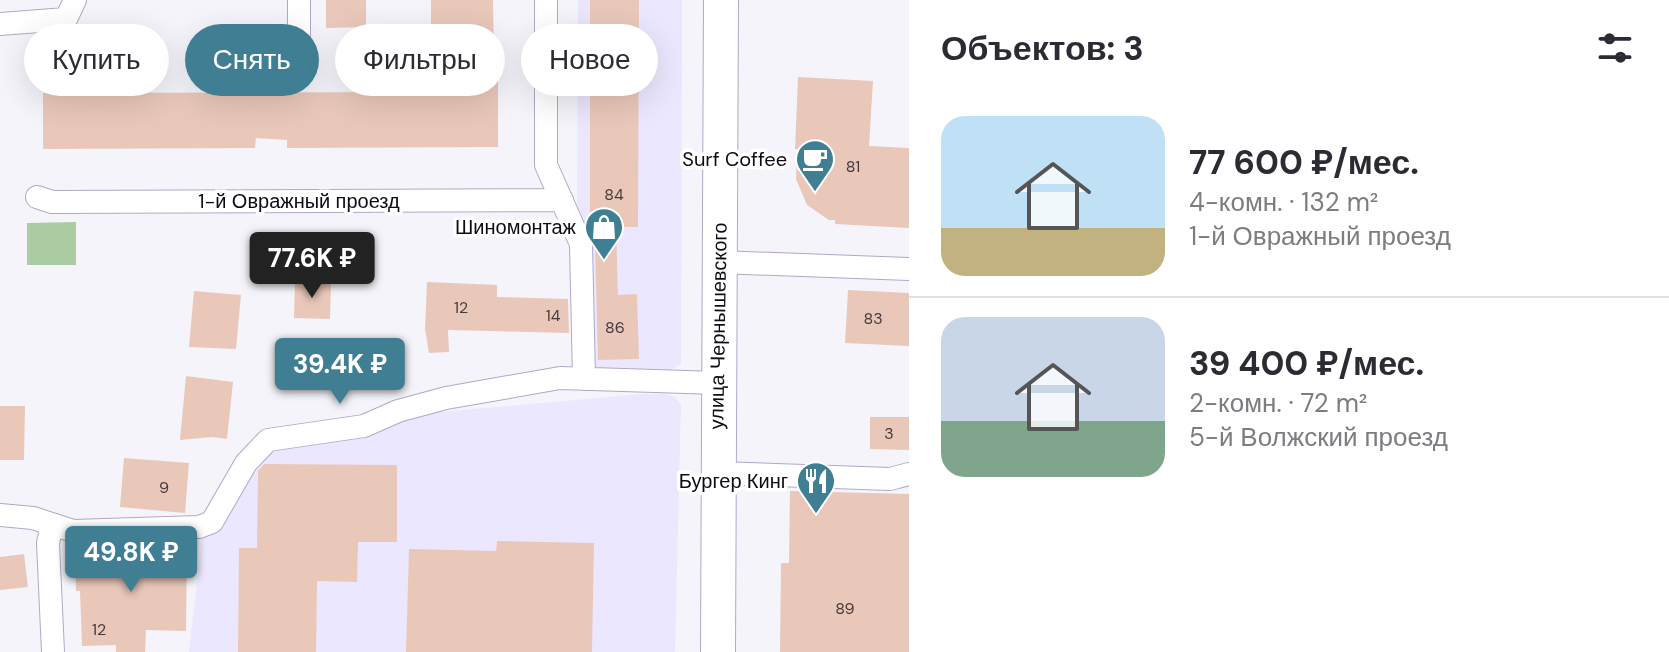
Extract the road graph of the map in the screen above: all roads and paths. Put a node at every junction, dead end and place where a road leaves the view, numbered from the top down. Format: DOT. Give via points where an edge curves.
graph roads {
  1 [pos="299,0"];
  2 [pos="546,0"];
  3 [pos="721,0"];
  4 [pos="71,10"];
  5 [pos="0,24"];
  6 [pos="299,24"];
  7 [pos="37,197"];
  8 [pos="562,200"];
  9 [pos="719,262"];
  10 [pos="909,269"];
  11 [pos="584,379"];
  12 [pos="718,383"];
  13 [pos="717,473"];
  14 [pos="909,474"];
  15 [pos="0,515"];
  16 [pos="52,525"];
  17 [pos="53,652"];
  18 [pos="718,652"];
  1 -- 6 [label="street"];
  2 -- 8 [label="street" via="546,165"];
  3 -- 9 [label="main road, улица Чернышевского"];
  4 -- 5 [label="street"];
  7 -- 8 [label="street, 1-й Овражный проезд" via="52,202"];
  8 -- 11 [label="street" via="581,244"];
  9 -- 10 [label="street"];
  9 -- 12 [label="main road, улица Чернышевского"];
  11 -- 12 [label="street"];
  11 -- 16 [label="street" via="560,378 446,398 364,426 268,440 246,463 212,522 199,527 73,531"];
  12 -- 13 [label="main road, улица Чернышевского"];
  13 -- 14 [label="street" via="890,479"];
  13 -- 18 [label="main road, улица Чернышевского"];
  15 -- 16 [label="street"];
  16 -- 17 [label="street" via="48,543"];
}
